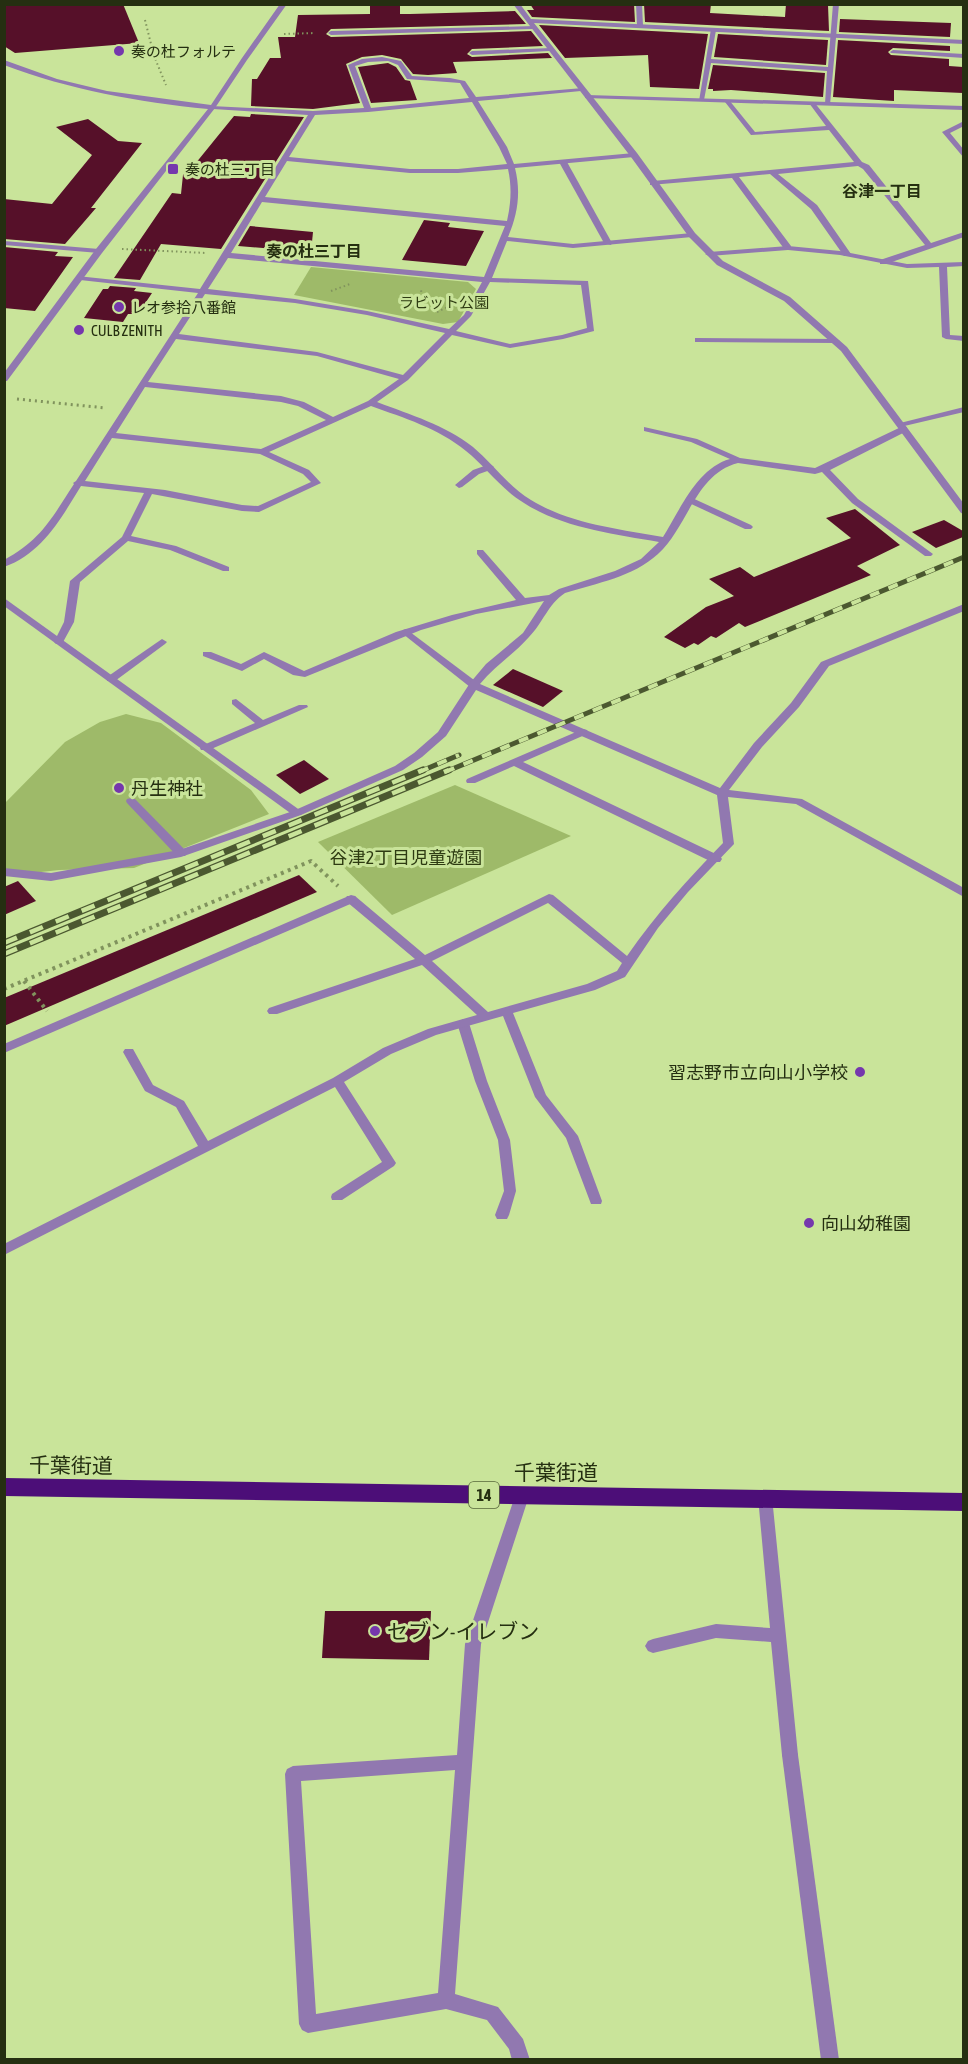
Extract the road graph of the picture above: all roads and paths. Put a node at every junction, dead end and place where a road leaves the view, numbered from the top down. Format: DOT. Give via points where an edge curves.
graph roads {
  1 [pos="284,4"];
  2 [pos="516,4"];
  3 [pos="639,4"];
  4 [pos="836,4"];
  5 [pos="145,20"];
  6 [pos="530,24"];
  7 [pos="639,26"];
  8 [pos="713,30"];
  9 [pos="331,33"];
  10 [pos="279,34"];
  11 [pos="832,36"];
  12 [pos="963,42"];
  13 [pos="549,49"];
  14 [pos="893,52"];
  15 [pos="472,53"];
  16 [pos="963,56"];
  17 [pos="708,61"];
  18 [pos="4,62"];
  19 [pos="830,69"];
  20 [pos="581,89"];
  21 [pos="171,92"];
  22 [pos="587,97"];
  23 [pos="474,100"];
  24 [pos="701,100"];
  25 [pos="728,101"];
  26 [pos="812,103"];
  27 [pos="828,104"];
  28 [pos="213,107"];
  29 [pos="963,108"];
  30 [pos="368,110"];
  31 [pos="313,113"];
  32 [pos="963,123"];
  33 [pos="831,128"];
  34 [pos="634,155"];
  35 [pos="963,156"];
  36 [pos="285,159"];
  37 [pos="563,162"];
  38 [pos="859,164"];
  39 [pos="511,166"];
  40 [pos="772,172"];
  41 [pos="734,176"];
  42 [pos="653,183"];
  43 [pos="259,199"];
  44 [pos="510,224"];
  45 [pos="963,234"];
  46 [pos="692,235"];
  47 [pos="505,239"];
  48 [pos="4,243"];
  49 [pos="608,243"];
  50 [pos="930,246"];
  51 [pos="788,248"];
  52 [pos="118,249"];
  53 [pos="99,251"];
  54 [pos="710,254"];
  55 [pos="847,254"];
  56 [pos="226,255"];
  57 [pos="883,262"];
  58 [pos="963,264"];
  59 [pos="943,265"];
  60 [pos="80,278"];
  61 [pos="487,280"];
  62 [pos="354,283"];
  63 [pos="418,286"];
  64 [pos="203,289"];
  65 [pos="426,289"];
  66 [pos="422,290"];
  67 [pos="457,299"];
  68 [pos="312,303"];
  69 [pos="411,313"];
  70 [pos="402,321"];
  71 [pos="454,332"];
  72 [pos="174,336"];
  73 [pos="963,339"];
  74 [pos="698,340"];
  75 [pos="836,341"];
  76 [pos="405,378"];
  77 [pos="4,379"];
  78 [pos="143,384"];
  79 [pos="17,399"];
  80 [pos="371,404"];
  81 [pos="963,408"];
  82 [pos="125,410"];
  83 [pos="333,420"];
  84 [pos="902,427"];
  85 [pos="647,429"];
  86 [pos="110,435"];
  87 [pos="262,452"];
  88 [pos="738,460"];
  89 [pos="490,467"];
  90 [pos="824,470"];
  91 [pos="77,483"];
  92 [pos="459,484"];
  93 [pos="149,492"];
  94 [pos="690,500"];
  95 [pos="963,511"];
  96 [pos="748,527"];
  97 [pos="126,538"];
  98 [pos="665,540"];
  99 [pos="480,552"];
  100 [pos="928,554"];
  101 [pos="4,564"];
  102 [pos="226,569"];
  103 [pos="552,597"];
  104 [pos="4,601"];
  105 [pos="522,601"];
  106 [pos="963,607"];
  107 [pos="406,632"];
  108 [pos="60,642"];
  109 [pos="162,642"];
  110 [pos="207,654"];
  111 [pos="111,679"];
  112 [pos="474,685"];
  113 [pos="236,702"];
  114 [pos="303,707"];
  115 [pos="262,724"];
  116 [pos="583,732"];
  117 [pos="205,748"];
  118 [pos="514,762"];
  119 [pos="471,781"];
  120 [pos="722,793"];
  121 [pos="131,801"];
  122 [pos="297,813"];
  123 [pos="181,854"];
  124 [pos="716,859"];
  125 [pos="4,872"];
  126 [pos="963,893"];
  127 [pos="351,899"];
  128 [pos="424,960"];
  129 [pos="629,963"];
  130 [pos="24,981"];
  131 [pos="4,989"];
  132 [pos="273,1011"];
  133 [pos="507,1012"];
  134 [pos="485,1016"];
  135 [pos="463,1023"];
  136 [pos="58,1026"];
  137 [pos="4,1049"];
  138 [pos="129,1052"];
  139 [pos="337,1081"];
  140 [pos="206,1148"];
  141 [pos="337,1197"];
  142 [pos="596,1201"];
  143 [pos="502,1215"];
  144 [pos="4,1250"];
  145 [pos="4,1487"];
  146 [pos="522,1496"];
  147 [pos="765,1497"];
  148 [pos="963,1502"];
  149 [pos="778,1636"];
  150 [pos="653,1646"];
  151 [pos="465,1762"];
  152 [pos="446,2000"];
  153 [pos="521,2060"];
  154 [pos="830,2060"];
  1 -- 28 [label="street"];
  2 -- 6 [label="street"];
  3 -- 7 [label="street"];
  4 -- 11 [label="street"];
  5 -- 21 [label="path" via="154,56"];
  6 -- 7 [label="street"];
  6 -- 9 [label="street"];
  6 -- 13 [label="street"];
  7 -- 8 [label="street"];
  8 -- 11 [label="street"];
  8 -- 17 [label="street"];
  9 -- 10 [label="path"];
  11 -- 12 [label="street"];
  11 -- 19 [label="street"];
  13 -- 15 [label="street"];
  13 -- 20 [label="street"];
  14 -- 16 [label="street"];
  17 -- 19 [label="street"];
  17 -- 24 [label="street"];
  18 -- 28 [label="street" via="110,94"];
  19 -- 27 [label="street"];
  20 -- 22 [label="street"];
  20 -- 23 [label="street"];
  22 -- 24 [label="street"];
  22 -- 34 [label="street"];
  23 -- 30 [label="street"];
  23 -- 30 [label="street" via="463,82 451,78 418,81 409,78 399,62 360,61 351,65"];
  23 -- 39 [label="street"];
  24 -- 25 [label="street"];
  25 -- 26 [label="street"];
  25 -- 33 [label="street" via="753,134"];
  26 -- 27 [label="street"];
  26 -- 33 [label="street"];
  27 -- 29 [label="street"];
  28 -- 31 [label="street"];
  28 -- 53 [label="street"];
  30 -- 31 [label="street"];
  31 -- 36 [label="street"];
  32 -- 35 [label="street" via="946,132"];
  33 -- 38 [label="street"];
  34 -- 37 [label="street"];
  34 -- 42 [label="street"];
  36 -- 39 [label="street" via="410,171"];
  36 -- 43 [label="street"];
  37 -- 39 [label="street"];
  37 -- 49 [label="street"];
  38 -- 40 [label="street"];
  38 -- 50 [label="street" via="866,167"];
  39 -- 44 [label="street" via="515,199"];
  40 -- 41 [label="street"];
  40 -- 55 [label="street" via="814,207"];
  41 -- 42 [label="street"];
  41 -- 51 [label="street"];
  42 -- 46 [label="street"];
  43 -- 44 [label="street"];
  43 -- 56 [label="street"];
  44 -- 47 [label="street"];
  45 -- 50 [label="street"];
  46 -- 49 [label="street"];
  46 -- 54 [label="street"];
  47 -- 49 [label="street" via="573,246"];
  47 -- 61 [label="street"];
  48 -- 53 [label="street"];
  50 -- 57 [label="street"];
  51 -- 54 [label="street"];
  51 -- 55 [label="street"];
  52 -- 56 [label="path"];
  53 -- 60 [label="street"];
  54 -- 75 [label="street" via="787,299"];
  55 -- 57 [label="street"];
  56 -- 61 [label="street"];
  56 -- 64 [label="street"];
  57 -- 59 [label="street"];
  58 -- 59 [label="street"];
  59 -- 73 [label="street" via="946,337"];
  60 -- 64 [label="street"];
  60 -- 77 [label="street"];
  61 -- 71 [label="street"];
  61 -- 71 [label="street" via="585,283 591,329 510,346"];
  62 -- 68 [label="path" via="332,290"];
  63 -- 66 [label="path"];
  64 -- 68 [label="street"];
  64 -- 72 [label="street"];
  65 -- 66 [label="path"];
  66 -- 69 [label="path" via="422,299"];
  67 -- 69 [label="path" via="432,313"];
  68 -- 70 [label="street"];
  69 -- 70 [label="path"];
  70 -- 71 [label="street"];
  71 -- 76 [label="street"];
  72 -- 76 [label="street" via="317,354"];
  72 -- 78 [label="street"];
  74 -- 75 [label="street"];
  75 -- 84 [label="street"];
  76 -- 80 [label="street"];
  78 -- 82 [label="street"];
  78 -- 83 [label="street" via="281,399"];
  79 -- 82 [label="path"];
  80 -- 83 [label="street"];
  80 -- 89 [label="street" via="445,433"];
  81 -- 84 [label="street"];
  82 -- 86 [label="street"];
  83 -- 87 [label="street"];
  84 -- 90 [label="street"];
  84 -- 95 [label="street"];
  85 -- 88 [label="street" via="696,439"];
  86 -- 87 [label="street"];
  86 -- 91 [label="street"];
  87 -- 93 [label="street" via="306,472 317,483 259,509"];
  88 -- 90 [label="street"];
  88 -- 94 [label="street" via="715,471"];
  89 -- 92 [label="street"];
  89 -- 98 [label="street" via="516,494 547,512"];
  90 -- 100 [label="street" via="855,501"];
  91 -- 93 [label="street"];
  91 -- 101 [label="street" via="46,534 26,552"];
  93 -- 97 [label="street"];
  94 -- 96 [label="street"];
  94 -- 98 [label="street"];
  97 -- 102 [label="street" via="173,548"];
  97 -- 108 [label="street" via="75,580 69,622"];
  98 -- 103 [label="street" via="638,566"];
  99 -- 105 [label="street"];
  103 -- 105 [label="street"];
  103 -- 112 [label="street" via="526,635"];
  104 -- 108 [label="street"];
  105 -- 107 [label="street"];
  106 -- 120 [label="street" via="825,664"];
  107 -- 110 [label="street" via="305,674 264,655 242,668"];
  107 -- 112 [label="street"];
  108 -- 111 [label="street"];
  109 -- 111 [label="street"];
  111 -- 117 [label="street"];
  112 -- 116 [label="street"];
  112 -- 122 [label="street" via="442,734 418,755 399,768"];
  113 -- 115 [label="street"];
  114 -- 115 [label="street"];
  115 -- 117 [label="street"];
  116 -- 118 [label="street"];
  116 -- 120 [label="street"];
  117 -- 122 [label="street"];
  118 -- 119 [label="street"];
  118 -- 124 [label="street"];
  120 -- 124 [label="street" via="729,844"];
  120 -- 126 [label="street" via="798,801"];
  121 -- 123 [label="street"];
  122 -- 123 [label="street"];
  123 -- 125 [label="street" via="51,877"];
  124 -- 129 [label="street" via="684,889"];
  127 -- 128 [label="street"];
  127 -- 130 [label="path" via="310,861"];
  127 -- 136 [label="street"];
  128 -- 129 [label="street" via="549,898"];
  128 -- 132 [label="street"];
  128 -- 134 [label="street"];
  129 -- 133 [label="street" via="621,974 591,987"];
  130 -- 131 [label="path"];
  130 -- 136 [label="path"];
  133 -- 134 [label="street"];
  133 -- 142 [label="street" via="541,1097 572,1136"];
  134 -- 135 [label="street"];
  135 -- 139 [label="street" via="387,1051"];
  135 -- 143 [label="street" via="504,1140 510,1191"];
  136 -- 137 [label="street"];
  138 -- 140 [label="street" via="149,1088 180,1104"];
  139 -- 140 [label="street"];
  139 -- 141 [label="street" via="390,1163"];
  140 -- 144 [label="street"];
  145 -- 146 [label="highway, 千葉街道 / 14"];
  146 -- 147 [label="highway, 千葉街道 / 14"];
  146 -- 151 [label="street" via="473,1644"];
  147 -- 148 [label="highway, 千葉街道 / 14"];
  147 -- 149 [label="street"];
  149 -- 150 [label="street" via="716,1631"];
  149 -- 154 [label="street"];
  151 -- 152 [label="street"];
  151 -- 152 [label="street" via="293,1774 308,2024"];
  152 -- 153 [label="street" via="492,2013 517,2044"];
}
